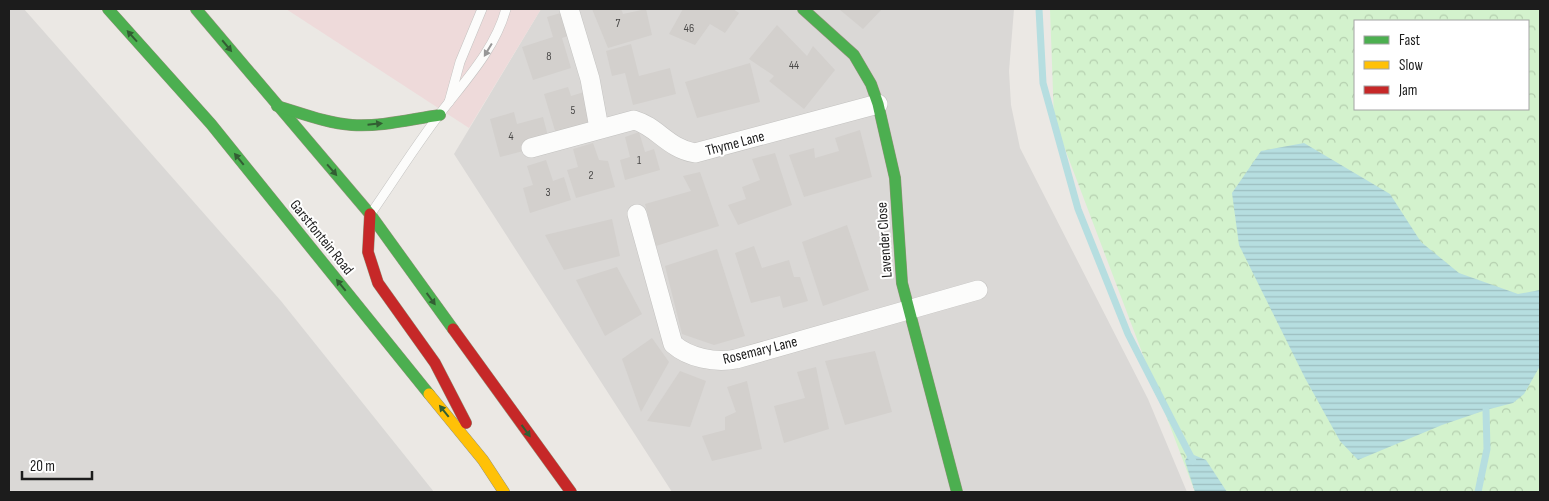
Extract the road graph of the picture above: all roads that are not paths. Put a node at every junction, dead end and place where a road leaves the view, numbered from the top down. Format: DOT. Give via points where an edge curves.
graph roads {
  1 [pos="108,9"];
  2 [pos="196,9"];
  3 [pos="482,9"];
  4 [pos="506,9"];
  5 [pos="569,9"];
  6 [pos="803,9"];
  7 [pos="449,102"];
  8 [pos="878,104"];
  9 [pos="277,106"];
  10 [pos="440,115"];
  11 [pos="599,128"];
  12 [pos="531,148"];
  13 [pos="370,214"];
  14 [pos="637,214"];
  15 [pos="978,290"];
  16 [pos="908,309"];
  17 [pos="483,460"];
  18 [pos="954,491"];
  19 [pos="504,492"];
  20 [pos="570,492"];
  17 -- 1 [label="main road, Garstfontein Road, one-way" via="211,124"];
  2 -- 9 [label="main road, one-way"];
  3 -- 7 [label="lane" via="460,62"];
  4 -- 7 [label="lane, one-way" via="489,48 473,74"];
  5 -- 11 [label="street" via="590,79"];
  6 -- 8 [label="main road, Lavender Close" via="854,55 871,84"];
  7 -- 10 [label="lane"];
  8 -- 11 [label="street, Thyme Lane" via="695,153 676,148 645,124 634,120"];
  8 -- 16 [label="main road, Lavender Close" via="894,178 902,283"];
  9 -- 10 [label="main road, one-way" via="351,125"];
  9 -- 13 [label="main road, one-way"];
  10 -- 13 [label="lane"];
  11 -- 12 [label="street, Thyme Lane"];
  13 -- 17 [label="main road" via="368,252 378,283 435,362"];
  13 -- 20 [label="main road, one-way"];
  14 -- 16 [label="street, Rosemary Lane" via="673,344 680,350 708,360 736,359"];
  15 -- 16 [label="street, Rosemary Lane"];
  16 -- 18 [label="main road, Lavender Close"];
  17 -- 19 [label="main road, Garstfontein Road"];
}
